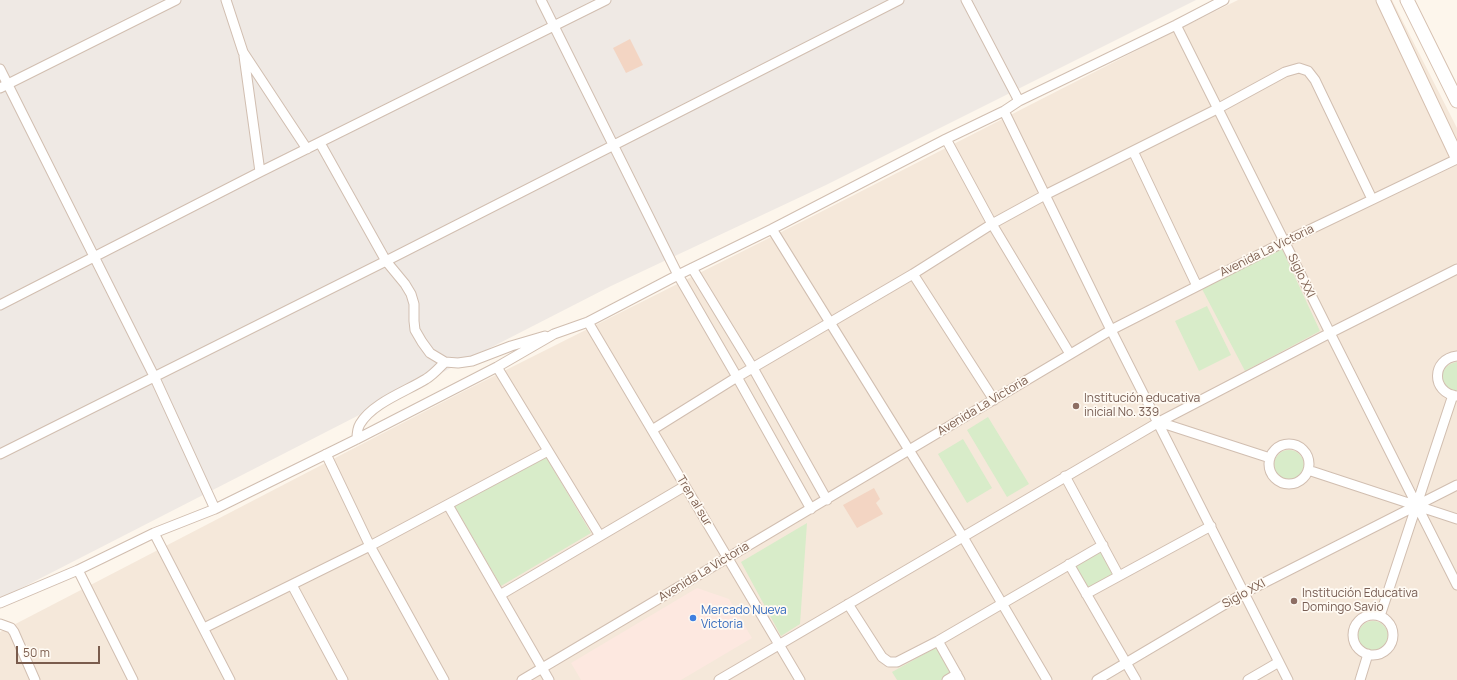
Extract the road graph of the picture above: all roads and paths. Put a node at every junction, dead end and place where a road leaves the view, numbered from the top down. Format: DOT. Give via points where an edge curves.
graph roads {
  1 [pos="176,0"];
  2 [pos="226,0"];
  3 [pos="541,0"];
  4 [pos="606,0"];
  5 [pos="899,0"];
  6 [pos="966,0"];
  7 [pos="1224,0"];
  8 [pos="1382,0"];
  9 [pos="1407,0"];
  10 [pos="1176,25"];
  11 [pos="554,26"];
  12 [pos="243,52"];
  13 [pos="0,69"];
  14 [pos="4,86"];
  15 [pos="1019,101"];
  16 [pos="1457,101"];
  17 [pos="1217,109"];
  18 [pos="1004,111"];
  19 [pos="946,139"];
  20 [pos="320,143"];
  21 [pos="614,146"];
  22 [pos="308,150"];
  23 [pos="1133,151"];
  24 [pos="1457,158"];
  25 [pos="260,172"];
  26 [pos="1045,195"];
  27 [pos="1372,199"];
  28 [pos="992,224"];
  29 [pos="772,229"];
  30 [pos="1284,242"];
  31 [pos="95,256"];
  32 [pos="386,261"];
  33 [pos="692,268"];
  34 [pos="1457,270"];
  35 [pos="913,274"];
  36 [pos="678,275"];
  37 [pos="1197,286"];
  38 [pos="0,305"];
  39 [pos="588,322"];
  40 [pos="830,323"];
  41 [pos="1111,330"];
  42 [pos="1330,333"];
  43 [pos="554,334"];
  44 [pos="1070,354"];
  45 [pos="1457,356"];
  46 [pos="444,362"];
  47 [pos="497,367"];
  48 [pos="753,368"];
  49 [pos="154,376"];
  50 [pos="737,377"];
  51 [pos="1455,396"];
  52 [pos="994,400"];
  53 [pos="1159,422"];
  54 [pos="652,430"];
  55 [pos="357,439"];
  56 [pos="909,450"];
  57 [pos="548,452"];
  58 [pos="0,454"];
  59 [pos="326,454"];
  60 [pos="1270,458"];
  61 [pos="1308,470"];
  62 [pos="1065,476"];
  63 [pos="1457,485"];
  64 [pos="685,486"];
  65 [pos="827,500"];
  66 [pos="448,505"];
  67 [pos="1416,505"];
  68 [pos="215,509"];
  69 [pos="811,509"];
  70 [pos="1457,519"];
  71 [pos="1211,526"];
  72 [pos="154,533"];
  73 [pos="600,536"];
  74 [pos="964,537"];
  75 [pos="1102,544"];
  76 [pos="370,546"];
  77 [pos="728,559"];
  78 [pos="1069,564"];
  79 [pos="78,570"];
  80 [pos="1119,576"];
  81 [pos="292,585"];
  82 [pos="1457,585"];
  83 [pos="1244,593"];
  84 [pos="1086,594"];
  85 [pos="500,595"];
  86 [pos="0,603"];
  87 [pos="1002,603"];
  88 [pos="848,604"];
  89 [pos="1380,616"];
  90 [pos="0,624"];
  91 [pos="204,628"];
  92 [pos="938,641"];
  93 [pos="779,644"];
  94 [pos="1368,654"];
  95 [pos="1126,662"];
  96 [pos="1280,662"];
  97 [pos="542,668"];
  98 [pos="958,677"];
  99 [pos="35,680"];
  100 [pos="133,680"];
  101 [pos="230,680"];
  102 [pos="344,680"];
  103 [pos="444,680"];
  104 [pos="522,680"];
  105 [pos="549,680"];
  106 [pos="719,680"];
  107 [pos="800,680"];
  108 [pos="947,680"];
  109 [pos="1047,680"];
  110 [pos="1097,680"];
  111 [pos="1136,680"];
  112 [pos="1248,680"];
  113 [pos="1288,680"];
  114 [pos="1360,680"];
  1 -- 14 [label="street"];
  2 -- 12 [label="street"];
  3 -- 11 [label="street"];
  4 -- 11 [label="street"];
  5 -- 21 [label="street"];
  6 -- 15 [label="street"];
  7 -- 10 [label="street"];
  8 -- 24 [label="street"];
  9 -- 16 [label="street"];
  10 -- 15 [label="street"];
  10 -- 17 [label="street, Siglo XXI"];
  11 -- 20 [label="street"];
  11 -- 21 [label="street"];
  12 -- 22 [label="street"];
  12 -- 25 [label="street"];
  13 -- 14 [label="street"];
  14 -- 31 [label="street"];
  15 -- 18 [label="street"];
  17 -- 23 [label="street"];
  17 -- 27 [label="street" via="1285,72 1299,68 1308,71 1315,80"];
  17 -- 30 [label="street, Siglo XXI"];
  18 -- 19 [label="street"];
  18 -- 26 [label="street"];
  19 -- 28 [label="street"];
  19 -- 29 [label="street"];
  20 -- 22 [label="street"];
  20 -- 32 [label="street"];
  21 -- 32 [label="street"];
  21 -- 36 [label="street"];
  22 -- 25 [label="street"];
  23 -- 26 [label="street"];
  23 -- 37 [label="street"];
  24 -- 27 [label="street, Avenida La Victoria"];
  25 -- 31 [label="street"];
  26 -- 28 [label="street"];
  26 -- 41 [label="street"];
  27 -- 30 [label="street, Avenida La Victoria"];
  28 -- 35 [label="street"];
  28 -- 44 [label="street"];
  29 -- 33 [label="street"];
  29 -- 40 [label="street"];
  30 -- 37 [label="street, Avenida La Victoria"];
  30 -- 42 [label="street, Siglo XXI"];
  31 -- 38 [label="street"];
  31 -- 49 [label="street"];
  32 -- 46 [label="street" via="411,294 416,330 422,342 430,353"];
  32 -- 49 [label="street"];
  33 -- 36 [label="street"];
  33 -- 48 [label="street"];
  34 -- 42 [label="street"];
  35 -- 40 [label="street"];
  35 -- 52 [label="street"];
  36 -- 39 [label="street"];
  36 -- 50 [label="street"];
  37 -- 41 [label="street, Avenida La Victoria"];
  39 -- 43 [label="street"];
  39 -- 54 [label="street, Tren al sur"];
  40 -- 48 [label="street"];
  40 -- 56 [label="street"];
  41 -- 44 [label="street, Avenida La Victoria"];
  41 -- 53 [label="street"];
  42 -- 53 [label="street"];
  42 -- 67 [label="street, Siglo XXI"];
  43 -- 46 [label="street" via="510,346 472,361"];
  43 -- 47 [label="street"];
  44 -- 52 [label="street, Avenida La Victoria"];
  45 -- 51 [label="street" via="1448,358 1437,376 1440,386"];
  46 -- 55 [label="street" via="428,378 370,414 360,424"];
  47 -- 55 [label="street"];
  47 -- 57 [label="street"];
  48 -- 50 [label="street"];
  48 -- 65 [label="street"];
  49 -- 58 [label="street"];
  49 -- 68 [label="street"];
  50 -- 54 [label="street"];
  50 -- 69 [label="street"];
  51 -- 67 [label="street"];
  52 -- 56 [label="street, Avenida La Victoria"];
  53 -- 60 [label="street"];
  53 -- 62 [label="street"];
  53 -- 71 [label="street"];
  54 -- 64 [label="street, Tren al sur"];
  55 -- 59 [label="street"];
  56 -- 65 [label="street, Avenida La Victoria"];
  56 -- 74 [label="street"];
  57 -- 66 [label="street"];
  57 -- 73 [label="street"];
  59 -- 68 [label="street"];
  59 -- 76 [label="street"];
  60 -- 61 [label="street" via="1280,446 1295,445 1307,455"];
  60 -- 61 [label="street" via="1269,469 1280,482 1297,482"];
  61 -- 67 [label="street"];
  62 -- 74 [label="street"];
  62 -- 75 [label="street"];
  63 -- 67 [label="street, Siglo XXI"];
  64 -- 73 [label="street"];
  64 -- 77 [label="street, Tren al sur"];
  65 -- 69 [label="street, Avenida La Victoria"];
  66 -- 76 [label="street"];
  66 -- 85 [label="street"];
  67 -- 70 [label="street"];
  67 -- 82 [label="street, Siglo XXI"];
  67 -- 83 [label="street, Siglo XXI"];
  67 -- 89 [label="street"];
  68 -- 72 [label="street"];
  69 -- 77 [label="street, Avenida La Victoria"];
  71 -- 80 [label="street"];
  71 -- 83 [label="street"];
  72 -- 79 [label="street"];
  72 -- 91 [label="street"];
  73 -- 85 [label="street"];
  74 -- 87 [label="street"];
  74 -- 88 [label="street"];
  75 -- 78 [label="street"];
  75 -- 80 [label="street"];
  76 -- 81 [label="street"];
  76 -- 103 [label="street"];
  77 -- 93 [label="street, Tren al sur"];
  77 -- 97 [label="street, Avenida La Victoria"];
  78 -- 84 [label="street"];
  78 -- 87 [label="street"];
  79 -- 86 [label="street"];
  79 -- 100 [label="street"];
  80 -- 84 [label="street"];
  81 -- 91 [label="street"];
  81 -- 102 [label="street"];
  83 -- 95 [label="street, Siglo XXI"];
  83 -- 96 [label="street"];
  84 -- 95 [label="street"];
  85 -- 97 [label="street"];
  87 -- 92 [label="street"];
  87 -- 109 [label="street"];
  88 -- 92 [label="street" via="882,657 889,662 897,662"];
  88 -- 93 [label="street"];
  89 -- 94 [label="street" via="1392,627 1393,638 1388,648 1379,654"];
  89 -- 94 [label="street" via="1364,617 1354,629 1356,645"];
  90 -- 99 [label="street" via="14,632"];
  91 -- 101 [label="street"];
  92 -- 98 [label="street"];
  93 -- 106 [label="street"];
  93 -- 107 [label="street, Tren al sur"];
  94 -- 114 [label="street"];
  95 -- 110 [label="street, Siglo XXI"];
  95 -- 111 [label="street"];
  96 -- 112 [label="street"];
  96 -- 113 [label="street"];
  97 -- 104 [label="street, Avenida La Victoria"];
  97 -- 105 [label="street"];
  98 -- 108 [label="street"];
}
